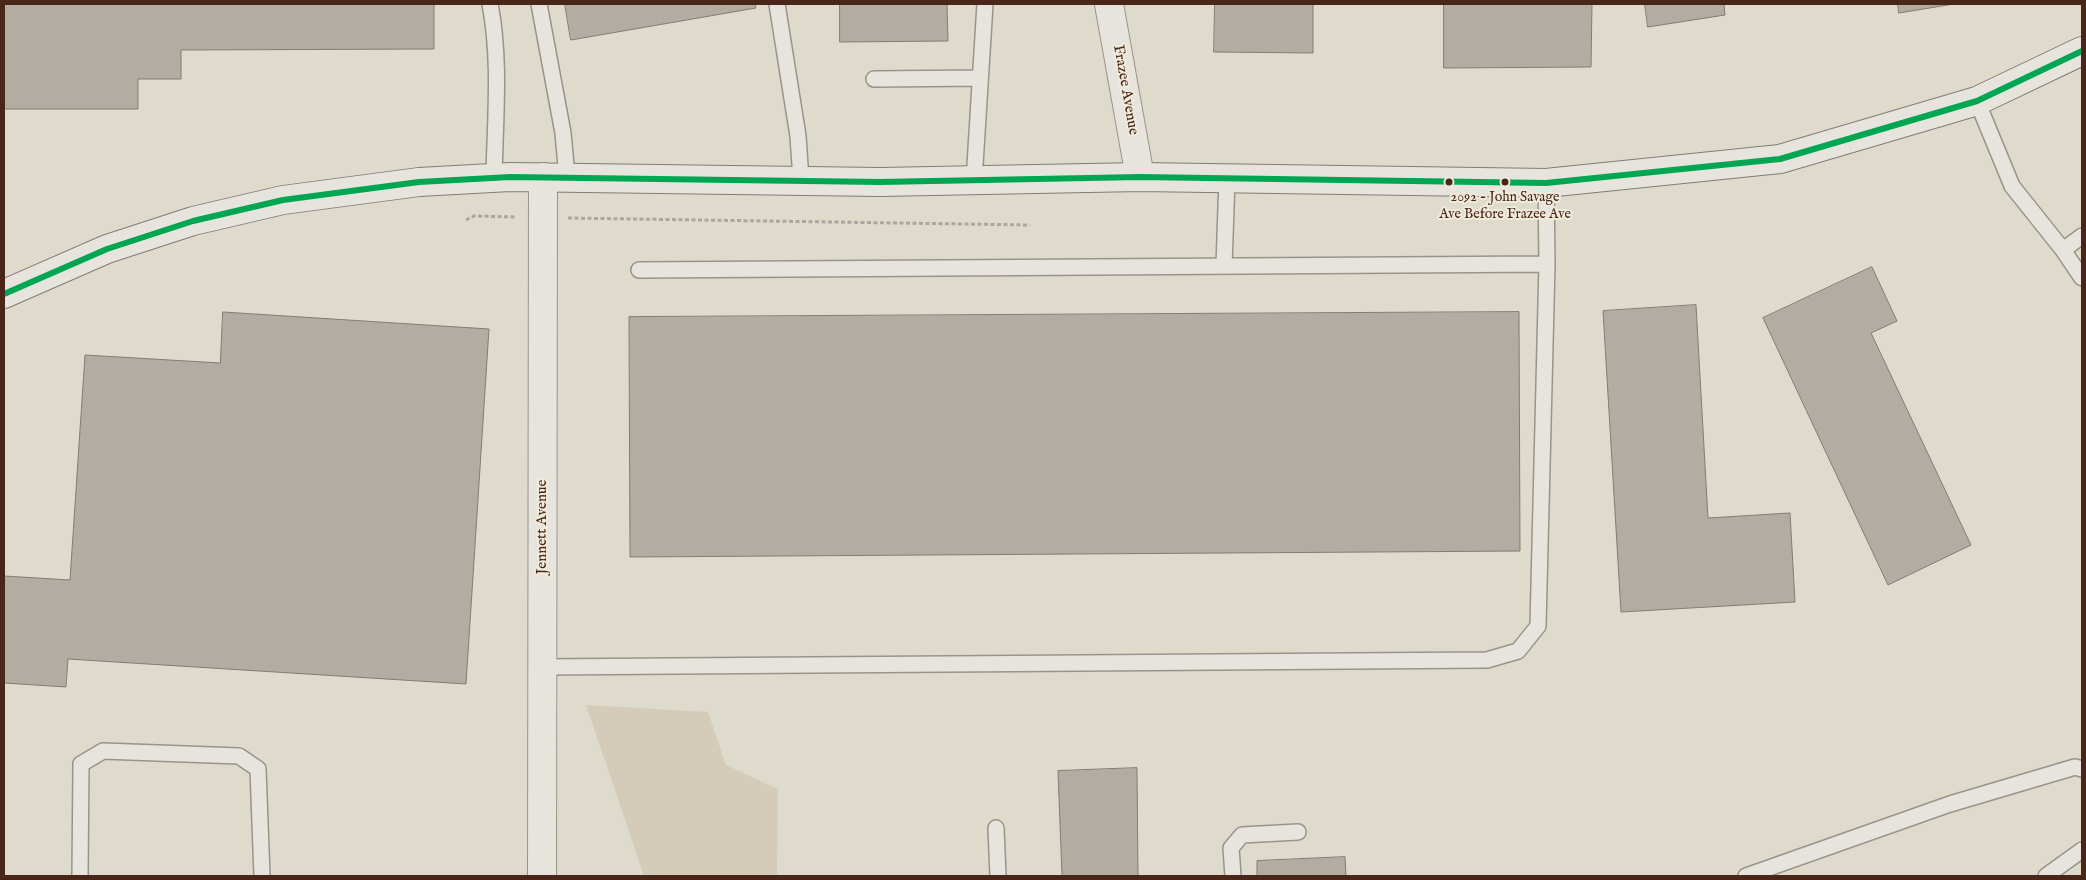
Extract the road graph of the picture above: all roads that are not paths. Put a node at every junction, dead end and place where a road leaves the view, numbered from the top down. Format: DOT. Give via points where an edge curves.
graph roads {
  1 [pos="490,4"];
  2 [pos="539,4"];
  3 [pos="777,4"];
  4 [pos="985,4"];
  5 [pos="1109,4"];
  6 [pos="2082,51"];
  7 [pos="980,78"];
  8 [pos="874,79"];
  9 [pos="1977,101"];
  10 [pos="555,177"];
  11 [pos="1140,177"];
  12 [pos="494,178"];
  13 [pos="1227,178"];
  14 [pos="800,180"];
  15 [pos="974,181"];
  16 [pos="1546,183"];
  17 [pos="2082,236"];
  18 [pos="2063,250"];
  19 [pos="1547,264"];
  20 [pos="1224,266"];
  21 [pos="639,270"];
  22 [pos="2082,278"];
  23 [pos="4,294"];
  24 [pos="542,666"];
  25 [pos="2082,769"];
  26 [pos="996,828"];
  27 [pos="1298,832"];
  28 [pos="2082,850"];
  29 [pos="80,876"];
  30 [pos="262,876"];
  31 [pos="542,876"];
  32 [pos="998,876"];
  33 [pos="1233,876"];
  34 [pos="1746,876"];
  35 [pos="2046,876"];
  1 -- 12 [label="lane" via="496,77"];
  2 -- 10 [label="lane" via="563,133"];
  3 -- 14 [label="lane" via="798,136"];
  4 -- 7 [label="lane"];
  5 -- 11 [label="main road, Frazee Avenue"];
  6 -- 9 [label="main road"];
  7 -- 8 [label="lane"];
  7 -- 15 [label="lane"];
  9 -- 16 [label="main road" via="1780,159"];
  9 -- 18 [label="lane" via="2012,186"];
  10 -- 12 [label="main road"];
  10 -- 14 [label="main road"];
  10 -- 24 [label="main road, Jennett Avenue" via="543,218"];
  11 -- 13 [label="main road"];
  11 -- 15 [label="main road"];
  12 -- 23 [label="main road" via="374,187 238,210 107,249"];
  13 -- 16 [label="main road"];
  13 -- 20 [label="lane"];
  14 -- 15 [label="main road"];
  16 -- 19 [label="lane"];
  17 -- 18 [label="lane"];
  18 -- 22 [label="lane"];
  19 -- 20 [label="lane"];
  19 -- 24 [label="lane" via="1538,626 1518,651 1487,660"];
  20 -- 21 [label="lane"];
  24 -- 31 [label="main road, Jennett Avenue"];
  25 -- 34 [label="lane" via="2075,767 1950,804"];
  26 -- 32 [label="lane"];
  27 -- 33 [label="lane" via="1242,835 1231,848"];
  28 -- 35 [label="lane"];
  29 -- 30 [label="lane" via="81,764 103,751 239,756 258,769"];
}
